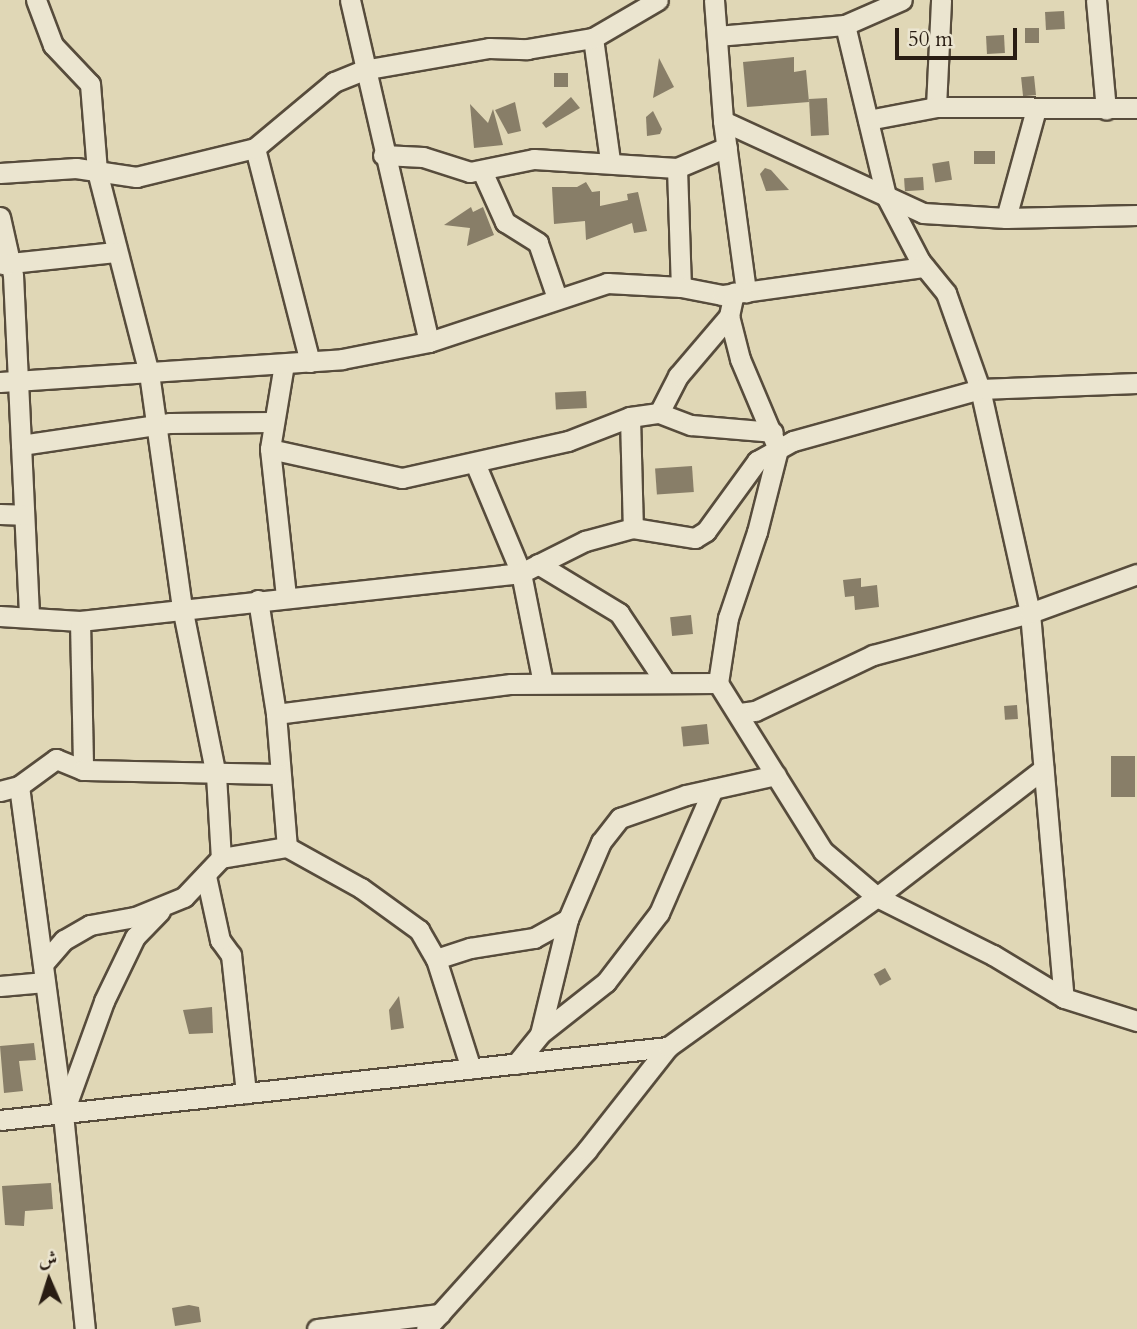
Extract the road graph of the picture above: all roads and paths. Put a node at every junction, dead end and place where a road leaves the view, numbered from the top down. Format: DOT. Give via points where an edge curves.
graph roads {
  1 [pos="36,0"];
  2 [pos="350,0"];
  3 [pos="658,0"];
  4 [pos="714,0"];
  5 [pos="902,0"];
  6 [pos="941,0"];
  7 [pos="1096,0"];
  8 [pos="845,25"];
  9 [pos="718,36"];
  10 [pos="593,37"];
  11 [pos="363,70"];
  12 [pos="936,107"];
  13 [pos="1137,108"];
  14 [pos="1036,109"];
  15 [pos="1106,110"];
  16 [pos="868,120"];
  17 [pos="723,121"];
  18 [pos="727,147"];
  19 [pos="255,148"];
  20 [pos="383,155"];
  21 [pos="610,161"];
  22 [pos="677,167"];
  23 [pos="97,171"];
  24 [pos="482,172"];
  25 [pos="0,173"];
  26 [pos="886,197"];
  27 [pos="1137,215"];
  28 [pos="0,217"];
  29 [pos="1006,218"];
  30 [pos="116,252"];
  31 [pos="6,264"];
  32 [pos="924,267"];
  33 [pos="681,287"];
  34 [pos="740,292"];
  35 [pos="558,298"];
  36 [pos="729,316"];
  37 [pos="429,342"];
  38 [pos="310,362"];
  39 [pos="284,364"];
  40 [pos="149,373"];
  41 [pos="10,382"];
  42 [pos="1137,383"];
  43 [pos="980,389"];
  44 [pos="659,413"];
  45 [pos="630,417"];
  46 [pos="272,422"];
  47 [pos="157,425"];
  48 [pos="776,440"];
  49 [pos="21,445"];
  50 [pos="270,449"];
  51 [pos="475,463"];
  52 [pos="0,514"];
  53 [pos="23,515"];
  54 [pos="633,528"];
  55 [pos="530,568"];
  56 [pos="1137,574"];
  57 [pos="286,597"];
  58 [pos="258,600"];
  59 [pos="182,607"];
  60 [pos="1030,613"];
  61 [pos="29,615"];
  62 [pos="0,616"];
  63 [pos="80,621"];
  64 [pos="665,682"];
  65 [pos="544,683"];
  66 [pos="718,683"];
  67 [pos="740,713"];
  68 [pos="276,714"];
  69 [pos="1043,769"];
  70 [pos="83,770"];
  71 [pos="280,774"];
  72 [pos="216,775"];
  73 [pos="776,775"];
  74 [pos="19,786"];
  75 [pos="713,789"];
  76 [pos="0,791"];
  77 [pos="288,847"];
  78 [pos="221,858"];
  79 [pos="206,876"];
  80 [pos="877,897"];
  81 [pos="168,903"];
  82 [pos="568,919"];
  83 [pos="436,959"];
  84 [pos="44,973"];
  85 [pos="0,986"];
  86 [pos="1064,998"];
  87 [pos="1137,1021"];
  88 [pos="540,1034"];
  89 [pos="668,1047"];
  90 [pos="516,1064"];
  91 [pos="471,1069"];
  92 [pos="246,1093"];
  93 [pos="63,1114"];
  94 [pos="0,1120"];
  95 [pos="440,1314"];
  96 [pos="85,1329"];
  97 [pos="317,1329"];
  98 [pos="426,1329"];
  1 -- 23 [label="street" via="53,44 90,83"];
  2 -- 11 [label="street"];
  3 -- 10 [label="street"];
  4 -- 9 [label="street"];
  5 -- 8 [label="street"];
  6 -- 12 [label="street"];
  7 -- 15 [label="street"];
  8 -- 9 [label="street"];
  8 -- 16 [label="street"];
  9 -- 17 [label="street"];
  10 -- 11 [label="street" via="527,50 489,48"];
  10 -- 21 [label="street"];
  11 -- 19 [label="street" via="334,82"];
  11 -- 20 [label="street"];
  12 -- 14 [label="street"];
  12 -- 16 [label="street"];
  13 -- 15 [label="street"];
  14 -- 15 [label="street"];
  14 -- 29 [label="street"];
  16 -- 26 [label="street"];
  17 -- 18 [label="street"];
  17 -- 26 [label="street"];
  18 -- 22 [label="street"];
  18 -- 34 [label="street"];
  19 -- 23 [label="street" via="136,177"];
  19 -- 38 [label="street"];
  20 -- 24 [label="street" via="423,157"];
  20 -- 37 [label="street"];
  21 -- 22 [label="street"];
  21 -- 24 [label="street" via="534,159"];
  22 -- 33 [label="street"];
  23 -- 25 [label="street"];
  23 -- 30 [label="street"];
  24 -- 35 [label="street" via="505,222 538,243"];
  26 -- 29 [label="street" via="923,213"];
  26 -- 32 [label="street"];
  27 -- 29 [label="street"];
  28 -- 31 [label="street"];
  30 -- 31 [label="street"];
  30 -- 40 [label="street"];
  31 -- 41 [label="street"];
  32 -- 34 [label="street"];
  32 -- 43 [label="street" via="946,293"];
  33 -- 34 [label="street" via="703,294"];
  33 -- 35 [label="street" via="607,284"];
  34 -- 36 [label="street"];
  35 -- 37 [label="street"];
  36 -- 44 [label="street" via="678,376"];
  36 -- 48 [label="street" via="740,359"];
  37 -- 38 [label="street"];
  38 -- 39 [label="street"];
  39 -- 40 [label="street"];
  39 -- 46 [label="street"];
  40 -- 41 [label="street"];
  40 -- 47 [label="street"];
  41 -- 49 [label="street"];
  42 -- 43 [label="street"];
  43 -- 48 [label="street"];
  43 -- 60 [label="street"];
  44 -- 45 [label="street"];
  44 -- 48 [label="street" via="691,425"];
  45 -- 51 [label="street" via="568,441"];
  45 -- 54 [label="street"];
  46 -- 47 [label="street"];
  46 -- 50 [label="street"];
  47 -- 49 [label="street"];
  47 -- 59 [label="street"];
  48 -- 54 [label="street" via="706,531 695,538"];
  48 -- 66 [label="street" via="757,532 728,618"];
  49 -- 53 [label="street"];
  50 -- 51 [label="street" via="402,478"];
  50 -- 57 [label="street"];
  51 -- 55 [label="street"];
  52 -- 53 [label="street"];
  53 -- 61 [label="street"];
  54 -- 55 [label="street" via="586,541"];
  55 -- 57 [label="street"];
  55 -- 64 [label="street" via="620,613"];
  55 -- 65 [label="street"];
  56 -- 60 [label="street"];
  57 -- 58 [label="street"];
  58 -- 59 [label="street"];
  58 -- 68 [label="street"];
  59 -- 63 [label="street"];
  59 -- 72 [label="street"];
  60 -- 67 [label="street" via="873,655 755,711"];
  60 -- 69 [label="street"];
  61 -- 62 [label="street"];
  61 -- 63 [label="street"];
  63 -- 70 [label="street"];
  64 -- 65 [label="street"];
  64 -- 66 [label="street"];
  65 -- 68 [label="street"];
  66 -- 67 [label="street"];
  67 -- 73 [label="street"];
  68 -- 71 [label="street"];
  69 -- 80 [label="street"];
  69 -- 86 [label="street"];
  70 -- 72 [label="street"];
  70 -- 74 [label="street" via="56,759"];
  71 -- 72 [label="street"];
  71 -- 77 [label="street"];
  72 -- 78 [label="street"];
  73 -- 75 [label="street"];
  73 -- 80 [label="street" via="823,851"];
  74 -- 76 [label="street"];
  74 -- 84 [label="street"];
  75 -- 82 [label="street" via="620,818 601,842"];
  75 -- 88 [label="street" via="659,913 606,982"];
  77 -- 78 [label="street"];
  77 -- 83 [label="street" via="361,888 419,930"];
  78 -- 79 [label="street"];
  79 -- 81 [label="street" via="184,897"];
  79 -- 92 [label="street" via="220,940 231,955"];
  80 -- 86 [label="street" via="993,955"];
  80 -- 89 [label="street"];
  81 -- 84 [label="street" via="135,917 90,925 64,940"];
  81 -- 93 [label="street" via="135,937 104,1000"];
  82 -- 83 [label="street" via="534,938"];
  82 -- 88 [label="street"];
  83 -- 91 [label="street"];
  84 -- 85 [label="street"];
  84 -- 93 [label="street"];
  86 -- 87 [label="street"];
  88 -- 90 [label="street"];
  89 -- 90 [label="street"];
  89 -- 95 [label="street" via="587,1150"];
  90 -- 91 [label="street"];
  91 -- 92 [label="street"];
  92 -- 93 [label="street"];
  93 -- 94 [label="street"];
  93 -- 96 [label="street"];
  95 -- 97 [label="street"];
  95 -- 98 [label="street"];
}
